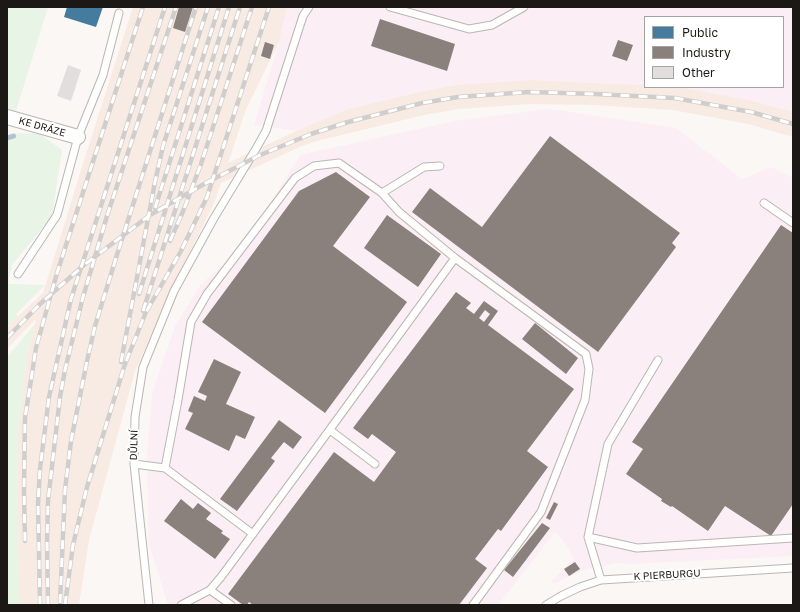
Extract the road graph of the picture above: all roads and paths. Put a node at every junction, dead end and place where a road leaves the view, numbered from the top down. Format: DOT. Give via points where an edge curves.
graph roads {
  1 [pos="309,7"];
  2 [pos="390,7"];
  3 [pos="524,7"];
  4 [pos="119,13"];
  5 [pos="7,117"];
  6 [pos="78,137"];
  7 [pos="440,166"];
  8 [pos="382,193"];
  9 [pos="764,203"];
  10 [pos="793,222"];
  11 [pos="455,258"];
  12 [pos="18,274"];
  13 [pos="658,360"];
  14 [pos="330,430"];
  15 [pos="134,464"];
  16 [pos="375,464"];
  17 [pos="165,468"];
  18 [pos="253,534"];
  19 [pos="588,537"];
  20 [pos="793,538"];
  21 [pos="793,568"];
  22 [pos="601,580"];
  23 [pos="210,590"];
  24 [pos="148,605"];
  25 [pos="182,605"];
  26 [pos="231,605"];
  27 [pos="473,605"];
  28 [pos="546,605"];
  1 -- 15 [label="lane, DŮLNÍ" via="303,16 266,131 174,292 143,367 135,417"];
  2 -- 3 [label="lane" via="469,29 492,25"];
  4 -- 6 [label="lane" via="103,75"];
  5 -- 6 [label="street, KE DRÁZE"];
  6 -- 12 [label="lane" via="57,215"];
  7 -- 8 [label="lane" via="424,167"];
  8 -- 11 [label="lane" via="399,212"];
  8 -- 17 [label="lane" via="339,163 314,166 295,178 207,294 191,322"];
  9 -- 10 [label="lane"];
  11 -- 14 [label="lane"];
  11 -- 27 [label="lane" via="586,354 589,369 585,400 540,512"];
  13 -- 19 [label="lane" via="608,444"];
  14 -- 16 [label="lane"];
  14 -- 18 [label="lane"];
  15 -- 17 [label="lane"];
  15 -- 24 [label="lane, DŮLNÍ"];
  17 -- 18 [label="lane"];
  18 -- 23 [label="lane"];
  19 -- 20 [label="lane" via="637,548"];
  19 -- 22 [label="lane"];
  21 -- 22 [label="lane, K PIERBURGU"];
  22 -- 28 [label="lane, K PIERBURGU" via="580,587"];
  23 -- 25 [label="lane"];
  23 -- 26 [label="lane"];
}
